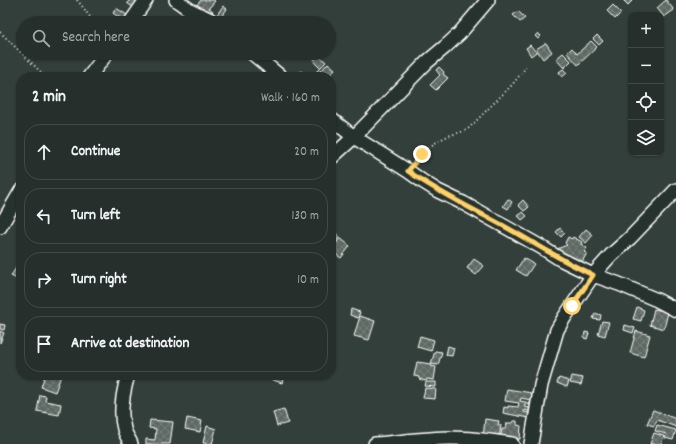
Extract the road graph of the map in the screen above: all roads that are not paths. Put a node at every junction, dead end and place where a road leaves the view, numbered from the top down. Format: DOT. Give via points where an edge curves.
graph roads {
  1 [pos="146,0"];
  2 [pos="176,0"];
  3 [pos="488,0"];
  4 [pos="135,16"];
  5 [pos="203,16"];
  6 [pos="102,60"];
  7 [pos="260,60"];
  8 [pos="93,72"];
  9 [pos="274,72"];
  10 [pos="336,123"];
  11 [pos="354,137"];
  12 [pos="336,153"];
  13 [pos="676,190"];
  14 [pos="16,199"];
  15 [pos="0,226"];
  16 [pos="593,275"];
  17 [pos="676,310"];
  18 [pos="126,380"];
  19 [pos="131,444"];
  20 [pos="375,444"];
  21 [pos="512,444"];
  22 [pos="531,444"];
  1 -- 4 [label="street"];
  2 -- 5 [label="street"];
  3 -- 11 [label="street" via="459,34 426,62"];
  6 -- 8 [label="street"];
  7 -- 9 [label="street"];
  10 -- 11 [label="street"];
  11 -- 12 [label="street"];
  11 -- 16 [label="street" via="438,191"];
  13 -- 16 [label="street"];
  14 -- 15 [label="street"];
  16 -- 17 [label="street" via="658,300"];
  16 -- 22 [label="street" via="557,330 541,385"];
  18 -- 19 [label="street" via="122,418 124,431"];
  20 -- 21 [label="street" via="451,438"];
}
